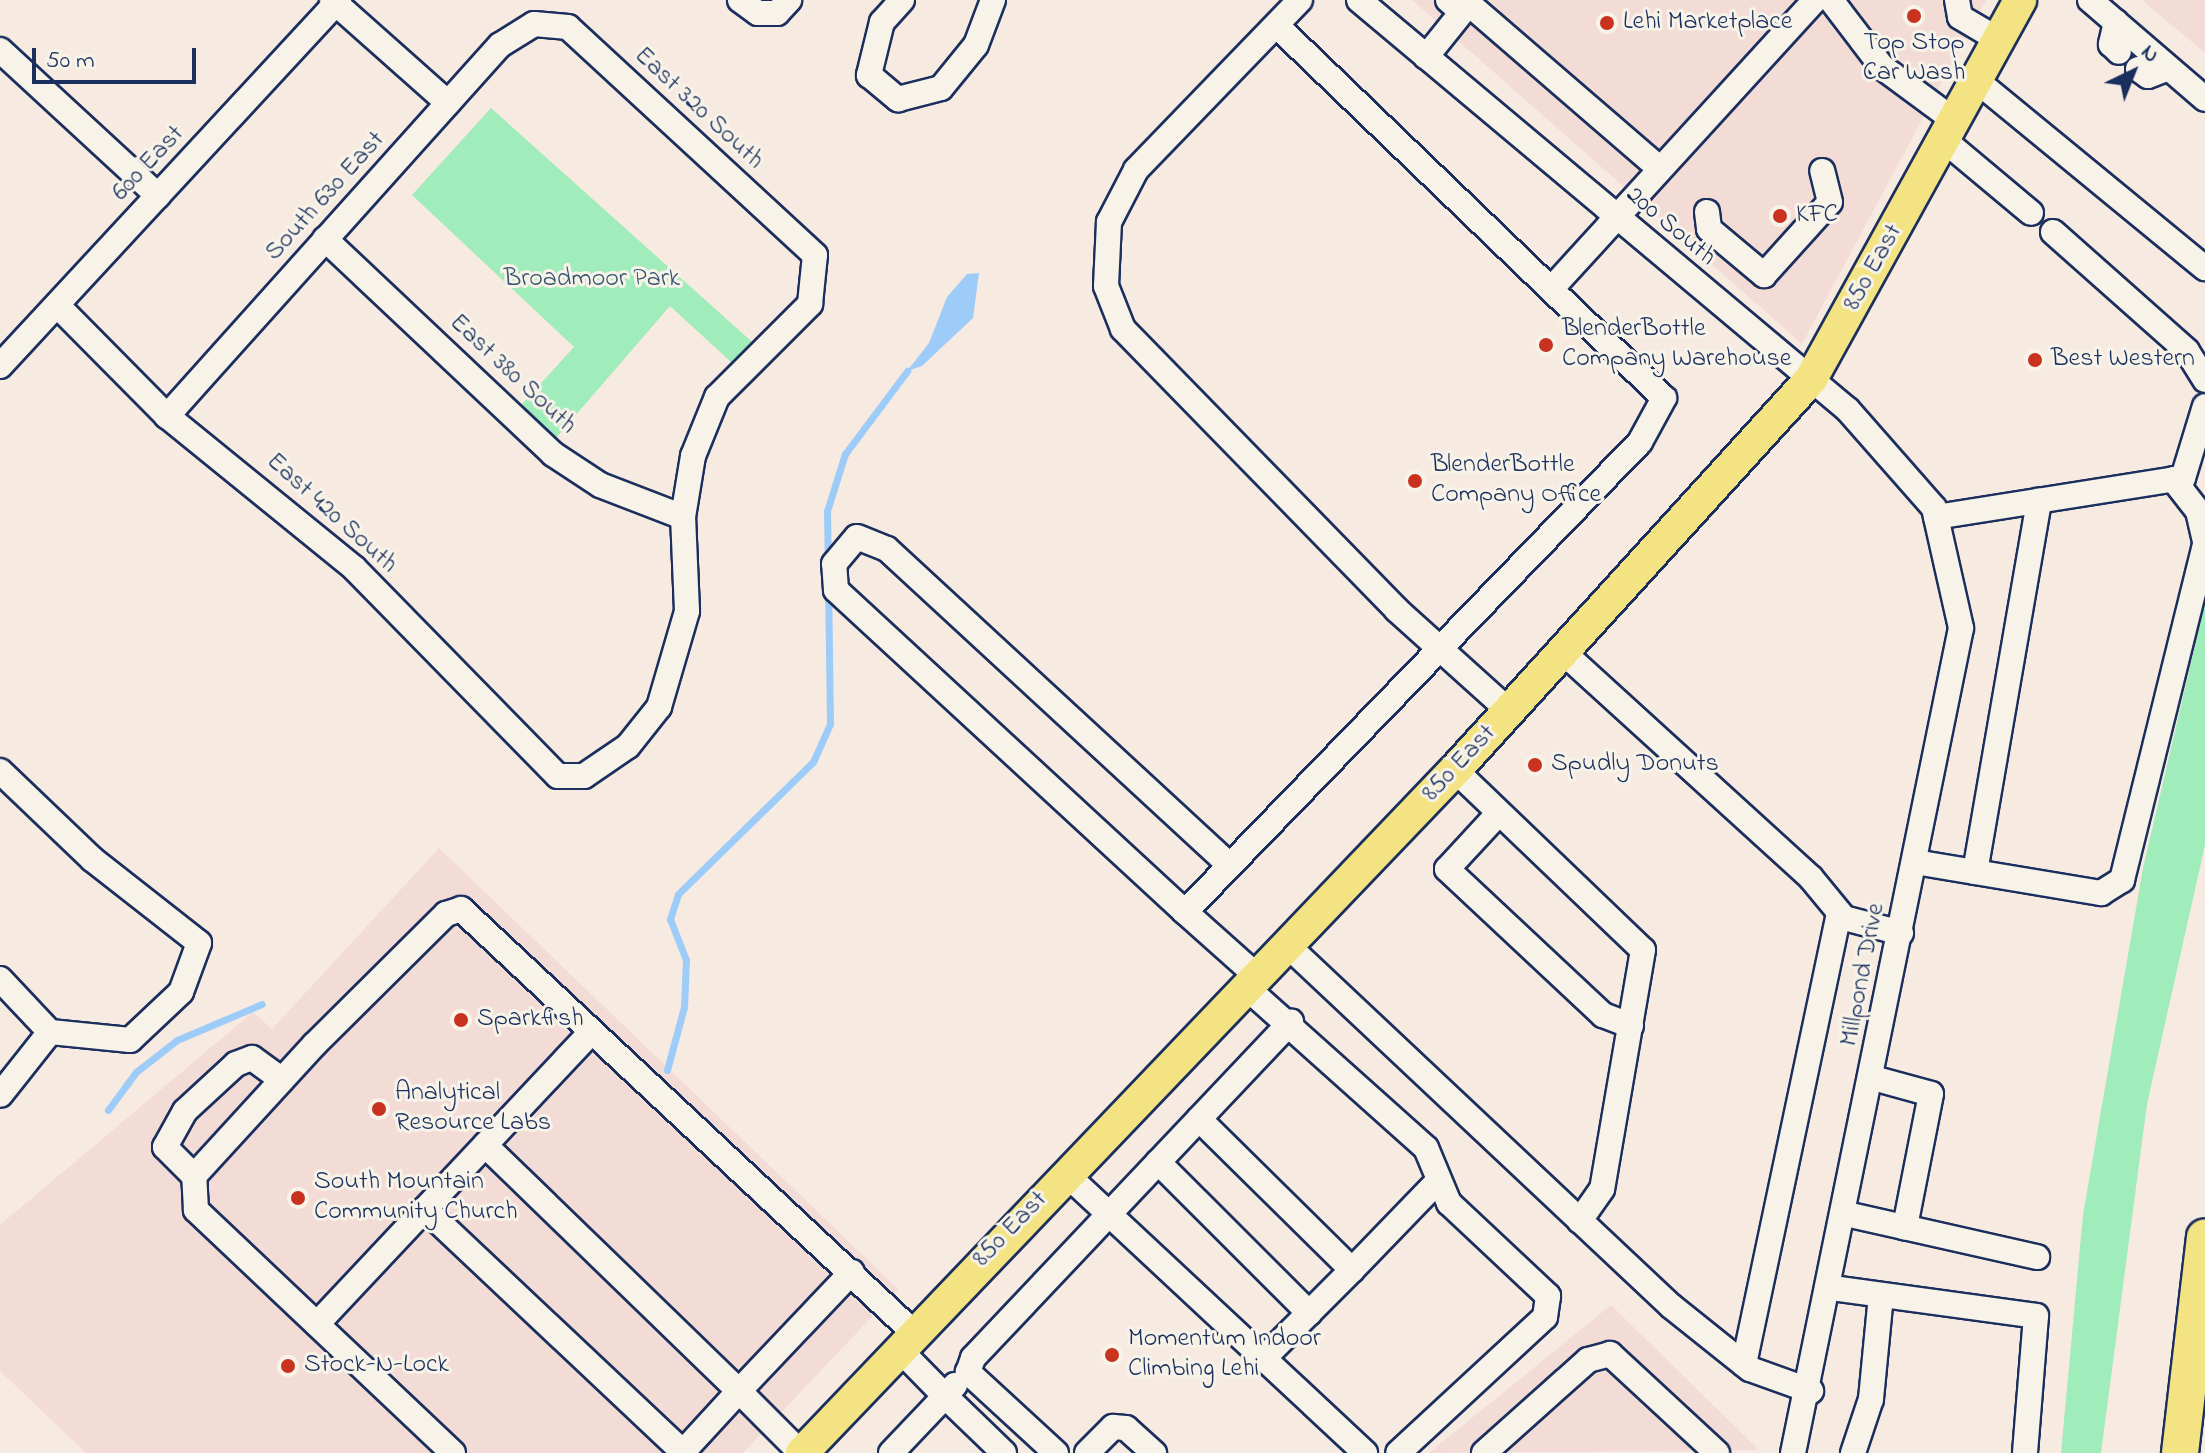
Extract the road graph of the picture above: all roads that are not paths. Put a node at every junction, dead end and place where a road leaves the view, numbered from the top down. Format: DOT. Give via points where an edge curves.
graph roads {
  1 [pos="740,0"];
  2 [pos="789,0"];
  3 [pos="902,0"];
  4 [pos="993,0"];
  5 [pos="1300,0"];
  6 [pos="1359,0"];
  7 [pos="1815,0"];
  8 [pos="1831,0"];
  9 [pos="1957,0"];
  10 [pos="2020,0"];
  11 [pos="2090,0"];
  12 [pos="336,1"];
  13 [pos="1455,6"];
  14 [pos="2116,22"];
  15 [pos="534,24"];
  16 [pos="1276,25"];
  17 [pos="1999,40"];
  18 [pos="0,50"];
  19 [pos="2119,52"];
  20 [pos="1426,57"];
  21 [pos="2169,68"];
  22 [pos="2138,69"];
  23 [pos="1977,81"];
  24 [pos="2205,99"];
  25 [pos="448,103"];
  26 [pos="1950,131"];
  27 [pos="1660,169"];
  28 [pos="1822,171"];
  29 [pos="158,196"];
  30 [pos="1707,212"];
  31 [pos="2031,213"];
  32 [pos="1615,218"];
  33 [pos="2053,232"];
  34 [pos="325,239"];
  35 [pos="2205,268"];
  36 [pos="1553,287"];
  37 [pos="57,305"];
  38 [pos="0,366"];
  39 [pos="1811,379"];
  40 [pos="2205,380"];
  41 [pos="2205,406"];
  42 [pos="167,416"];
  43 [pos="2173,479"];
  44 [pos="2039,500"];
  45 [pos="1935,512"];
  46 [pos="683,517"];
  47 [pos="2205,543"];
  48 [pos="1438,647"];
  49 [pos="1564,653"];
  50 [pos="1509,711"];
  51 [pos="1455,770"];
  52 [pos="0,771"];
  53 [pos="1498,814"];
  54 [pos="1915,862"];
  55 [pos="1227,863"];
  56 [pos="1975,872"];
  57 [pos="1185,912"];
  58 [pos="1839,913"];
  59 [pos="1901,933"];
  60 [pos="1287,945"];
  61 [pos="0,979"];
  62 [pos="1253,982"];
  63 [pos="1291,1022"];
  64 [pos="1631,1026"];
  65 [pos="50,1032"];
  66 [pos="591,1032"];
  67 [pos="1873,1078"];
  68 [pos="282,1080"];
  69 [pos="0,1095"];
  70 [pos="1199,1119"];
  71 [pos="485,1145"];
  72 [pos="1158,1162"];
  73 [pos="1066,1174"];
  74 [pos="194,1176"];
  75 [pos="1437,1182"];
  76 [pos="425,1209"];
  77 [pos="1110,1213"];
  78 [pos="1846,1214"];
  79 [pos="1580,1221"];
  80 [pos="1905,1227"];
  81 [pos="2205,1237"];
  82 [pos="2037,1257"];
  83 [pos="1352,1270"];
  84 [pos="852,1272"];
  85 [pos="1832,1288"];
  86 [pos="1881,1295"];
  87 [pos="1309,1313"];
  88 [pos="317,1324"];
  89 [pos="905,1340"];
  90 [pos="1264,1358"];
  91 [pos="1744,1364"];
  92 [pos="968,1372"];
  93 [pos="739,1391"];
  94 [pos="1811,1391"];
  95 [pos="945,1396"];
  96 [pos="1704,1449"];
  97 [pos="682,1452"];
  98 [pos="453,1453"];
  99 [pos="801,1453"];
  100 [pos="891,1453"];
  101 [pos="1004,1453"];
  102 [pos="1056,1453"];
  103 [pos="1087,1453"];
  104 [pos="1154,1453"];
  105 [pos="1365,1453"];
  106 [pos="1398,1453"];
  107 [pos="1484,1453"];
  108 [pos="1793,1453"];
  109 [pos="1853,1453"];
  110 [pos="2025,1453"];
  111 [pos="2180,1453"];
  1 -- 2 [label="street" via="758,13 777,13"];
  3 -- 4 [label="street" via="882,22 869,75 898,99 941,88 976,45"];
  5 -- 16 [label="street"];
  6 -- 20 [label="street, 200 South"];
  7 -- 27 [label="street"];
  8 -- 26 [label="street" via="1882,67"];
  9 -- 17 [label="street" via="1960,17"];
  10 -- 17 [label="main road, 850 East"];
  11 -- 14 [label="street"];
  12 -- 25 [label="street"];
  12 -- 29 [label="street, 600 East"];
  13 -- 20 [label="street"];
  13 -- 27 [label="street" via="1469,4"];
  14 -- 19 [label="street" via="2111,44"];
  14 -- 21 [label="street"];
  15 -- 25 [label="street, South 630 East" via="500,45"];
  15 -- 46 [label="street, East 320 South" via="568,27 815,255 810,304 717,397 693,456"];
  16 -- 36 [label="street"];
  16 -- 48 [label="street" via="1136,170 1109,222 1106,286 1123,329"];
  17 -- 23 [label="main road, 850 East"];
  18 -- 29 [label="street"];
  20 -- 32 [label="street, 200 South"];
  21 -- 22 [label="street" via="2148,76"];
  21 -- 24 [label="street"];
  23 -- 26 [label="main road, 850 East"];
  23 -- 35 [label="street"];
  25 -- 34 [label="street, South 630 East"];
  26 -- 31 [label="street"];
  26 -- 39 [label="main road, 850 East"];
  27 -- 32 [label="street"];
  28 -- 30 [label="street" via="1830,202 1764,275 1709,229"];
  29 -- 37 [label="street, 600 East"];
  32 -- 36 [label="street"];
  32 -- 39 [label="street, 200 South"];
  33 -- 40 [label="street" via="2187,351"];
  34 -- 42 [label="street, South 630 East"];
  34 -- 46 [label="street, East 380 South" via="553,454 600,485"];
  36 -- 48 [label="street" via="1664,398 1640,442"];
  37 -- 38 [label="street, 600 East"];
  37 -- 42 [label="street, East 420 South"];
  39 -- 45 [label="street, 200 South"];
  39 -- 49 [label="main road, 850 East"];
  41 -- 43 [label="street" via="2190,467"];
  42 -- 46 [label="street, East 420 South" via="354,568 558,776 584,776 617,754 659,707 687,611"];
  43 -- 44 [label="street"];
  43 -- 47 [label="street" via="2198,511"];
  44 -- 45 [label="street"];
  44 -- 56 [label="street"];
  45 -- 54 [label="street, Millpond Drive" via="1961,628"];
  47 -- 56 [label="street" via="2122,880 2101,893"];
  48 -- 50 [label="street"];
  48 -- 55 [label="street"];
  49 -- 50 [label="main road, 850 East"];
  49 -- 58 [label="street" via="1811,878"];
  50 -- 51 [label="main road, 850 East"];
  51 -- 53 [label="street"];
  51 -- 60 [label="main road, 850 East"];
  52 -- 65 [label="street" via="92,859 199,943 181,992 130,1040"];
  53 -- 64 [label="street" via="1643,950"];
  53 -- 64 [label="street" via="1447,869 1603,1015"];
  54 -- 56 [label="street"];
  54 -- 59 [label="street, Millpond Drive"];
  55 -- 57 [label="street"];
  55 -- 57 [label="street" via="887,549 857,537 834,564 836,590"];
  57 -- 62 [label="street"];
  58 -- 59 [label="street"];
  58 -- 91 [label="street"];
  59 -- 67 [label="street, Millpond Drive"];
  60 -- 62 [label="main road, 850 East"];
  60 -- 79 [label="street"];
  61 -- 65 [label="street"];
  62 -- 63 [label="street"];
  62 -- 73 [label="main road, 850 East"];
  63 -- 70 [label="street"];
  63 -- 75 [label="street" via="1426,1148"];
  64 -- 79 [label="street" via="1602,1189"];
  65 -- 69 [label="street"];
  66 -- 68 [label="street" via="461,909 446,914"];
  66 -- 71 [label="street"];
  66 -- 84 [label="street"];
  67 -- 78 [label="street, Millpond Drive"];
  67 -- 80 [label="street" via="1931,1094"];
  68 -- 74 [label="street"];
  68 -- 74 [label="street" via="252,1058 236,1064 185,1111 165,1147"];
  70 -- 72 [label="street"];
  70 -- 83 [label="street"];
  71 -- 76 [label="street"];
  71 -- 93 [label="street"];
  72 -- 77 [label="street"];
  72 -- 87 [label="street"];
  73 -- 77 [label="street"];
  73 -- 89 [label="main road, 850 East"];
  74 -- 88 [label="street" via="196,1210"];
  75 -- 83 [label="street"];
  75 -- 106 [label="street" via="1550,1304"];
  76 -- 88 [label="street"];
  76 -- 97 [label="street"];
  77 -- 90 [label="street"];
  77 -- 92 [label="street" via="973,1358"];
  78 -- 80 [label="street"];
  78 -- 85 [label="street, Millpond Drive"];
  79 -- 91 [label="street"];
  80 -- 82 [label="street"];
  81 -- 111 [label="highway"];
  83 -- 87 [label="street"];
  84 -- 89 [label="street"];
  84 -- 93 [label="street"];
  85 -- 86 [label="street"];
  85 -- 94 [label="street, Millpond Drive"];
  86 -- 109 [label="street" via="1871,1399"];
  86 -- 110 [label="street" via="2036,1316"];
  87 -- 90 [label="street"];
  88 -- 98 [label="street"];
  89 -- 95 [label="street"];
  89 -- 99 [label="main road, 850 East"];
  90 -- 105 [label="street"];
  91 -- 94 [label="street"];
  92 -- 95 [label="street"];
  92 -- 102 [label="street"];
  93 -- 97 [label="street"];
  93 -- 99 [label="street"];
  94 -- 108 [label="street, Millpond Drive"];
  95 -- 100 [label="street"];
  95 -- 101 [label="street"];
  96 -- 107 [label="street" via="1610,1354 1588,1360"];
  103 -- 104 [label="street" via="1113,1427 1126,1428"];
}
